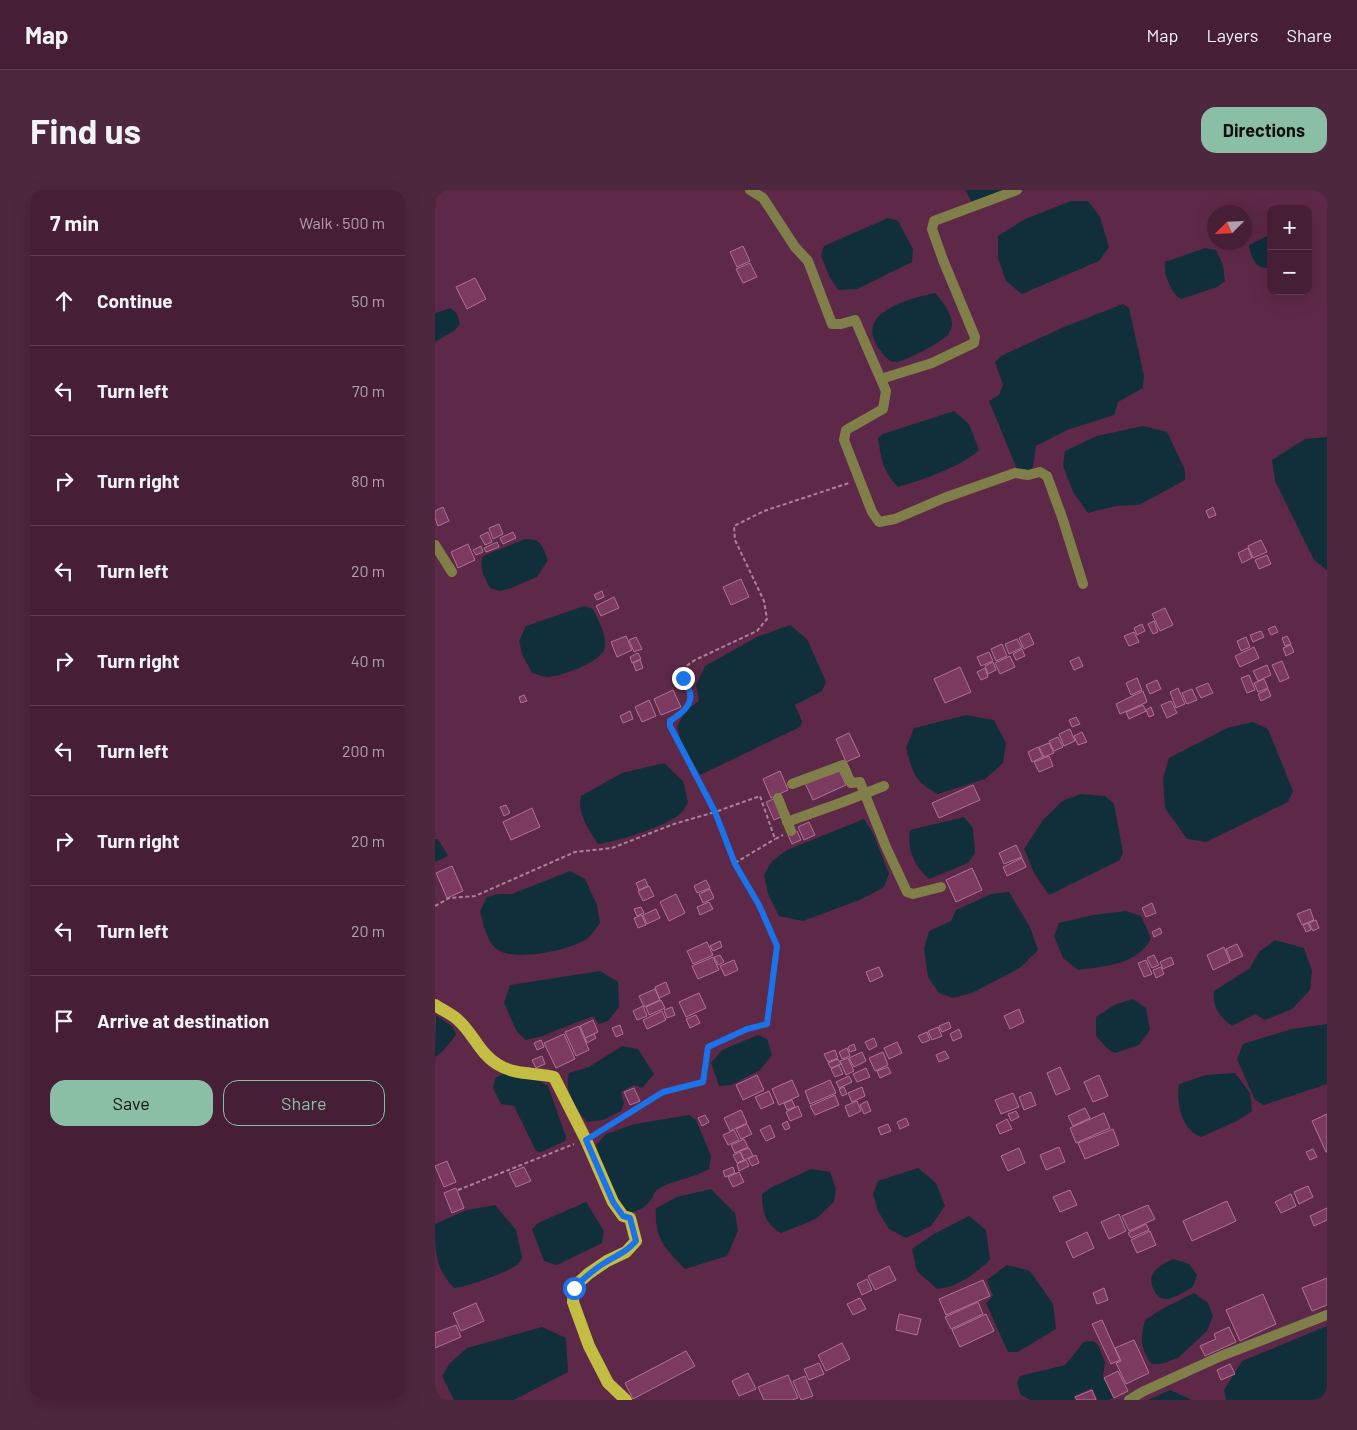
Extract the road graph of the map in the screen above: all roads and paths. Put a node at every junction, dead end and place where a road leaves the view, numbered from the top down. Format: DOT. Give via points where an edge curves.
graph roads {
  1 [pos="750,190"];
  2 [pos="1017,190"];
  3 [pos="881,379"];
  4 [pos="859,479"];
  5 [pos="435,544"];
  6 [pos="452,572"];
  7 [pos="1083,584"];
  8 [pos="792,784"];
  9 [pos="884,786"];
  10 [pos="865,793"];
  11 [pos="778,798"];
  12 [pos="715,812"];
  13 [pos="789,826"];
  14 [pos="775,840"];
  15 [pos="735,864"];
  16 [pos="941,887"];
  17 [pos="435,906"];
  18 [pos="435,1005"];
  19 [pos="586,1140"];
  20 [pos="458,1190"];
  21 [pos="1327,1315"];
  22 [pos="626,1400"];
  23 [pos="1129,1400"];
  1 -- 3 [label="street" via="763,198 808,262 832,324 855,320"];
  2 -- 3 [label="street" via="934,221 932,229 975,337 974,343 932,363"];
  3 -- 4 [label="street" via="886,391 883,409 846,430 844,440"];
  4 -- 7 [label="street" via="871,512 879,522 895,519 1015,473 1028,475 1040,472 1047,476 1063,517"];
  4 -- 12 [label="path" via="764,511 734,526 735,540 764,601 767,619 757,631 682,669 691,694 688,706 670,721"];
  5 -- 6 [label="street"];
  8 -- 10 [label="street" via="843,765 851,783 859,782"];
  9 -- 10 [label="street"];
  10 -- 13 [label="street"];
  10 -- 16 [label="street" via="907,892 913,894"];
  11 -- 13 [label="street"];
  12 -- 14 [label="path" via="760,796"];
  12 -- 15 [label="path"];
  12 -- 17 [label="path" via="612,848 575,852 475,896 449,898"];
  13 -- 14 [label="path"];
  14 -- 15 [label="path"];
  15 -- 19 [label="path" via="759,905 777,946 767,1024 747,1029 708,1047 703,1082 663,1092"];
  18 -- 19 [label="main road" via="459,1020 497,1064 520,1074 554,1077"];
  19 -- 20 [label="path"];
  19 -- 22 [label="main road" via="613,1202 623,1216 630,1218 636,1241 626,1252 588,1274 574,1288 573,1302 589,1346 608,1383"];
  21 -- 23 [label="street" via="1221,1356"];
}
